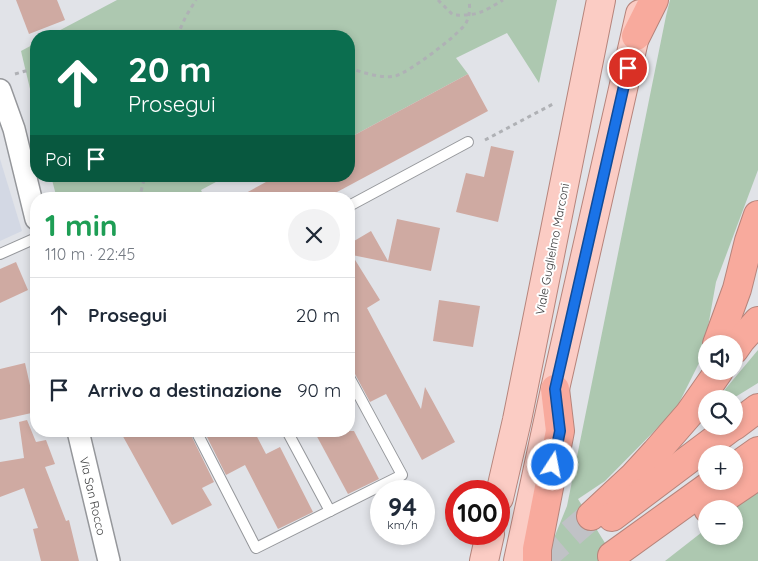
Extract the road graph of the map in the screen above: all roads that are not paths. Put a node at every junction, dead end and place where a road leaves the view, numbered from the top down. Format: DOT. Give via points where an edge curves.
graph roads {
  1 [pos="601,0"];
  2 [pos="643,0"];
  3 [pos="654,0"];
  4 [pos="636,36"];
  5 [pos="0,90"];
  6 [pos="468,142"];
  7 [pos="30,194"];
  8 [pos="355,203"];
  9 [pos="758,215"];
  10 [pos="30,241"];
  11 [pos="0,254"];
  12 [pos="758,322"];
  13 [pos="720,335"];
  14 [pos="743,338"];
  15 [pos="702,380"];
  16 [pos="713,380"];
  17 [pos="355,388"];
  18 [pos="555,389"];
  19 [pos="758,408"];
  20 [pos="689,414"];
  21 [pos="743,419"];
  22 [pos="721,435"];
  23 [pos="79,437"];
  24 [pos="199,437"];
  25 [pos="290,437"];
  26 [pos="758,451"];
  27 [pos="743,462"];
  28 [pos="758,475"];
  29 [pos="503,480"];
  30 [pos="704,490"];
  31 [pos="720,500"];
  32 [pos="330,511"];
  33 [pos="698,515"];
  34 [pos="488,545"];
  35 [pos="109,561"];
  36 [pos="484,561"];
  37 [pos="518,561"];
  38 [pos="538,561"];
  1 -- 29 [label="main road, Viale Guglielmo Marconi"];
  2 -- 4 [label="main road"];
  3 -- 4 [label="highway"];
  4 -- 18 [label="main road"];
  5 -- 7 [label="street" via="14,129"];
  6 -- 8 [label="lane"];
  9 -- 13 [label="highway"];
  10 -- 11 [label="lane"];
  12 -- 14 [label="highway"];
  15 -- 20 [label="highway"];
  16 -- 20 [label="highway"];
  17 -- 32 [label="lane" via="402,475"];
  18 -- 37 [label="main road"];
  18 -- 38 [label="highway" via="560,431 537,549"];
  19 -- 21 [label="highway"];
  20 -- 22 [label="highway" via="594,522"];
  23 -- 35 [label="street, Via San Rocco"];
  24 -- 32 [label="lane" via="256,548"];
  25 -- 32 [label="lane"];
  26 -- 27 [label="highway"];
  28 -- 31 [label="highway"];
  30 -- 33 [label="highway" via="612,556 660,541"];
  34 -- 36 [label="main road"];
}
